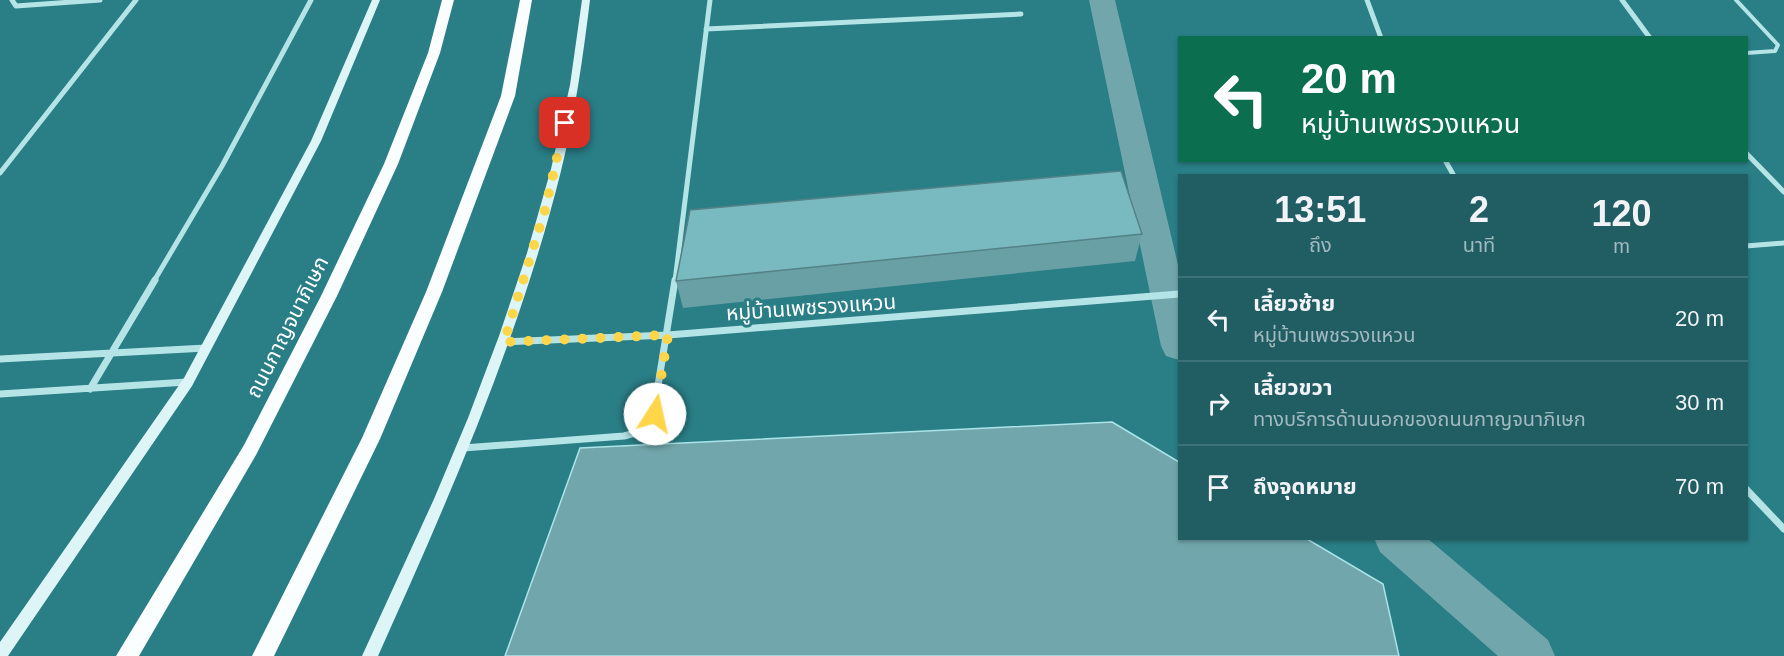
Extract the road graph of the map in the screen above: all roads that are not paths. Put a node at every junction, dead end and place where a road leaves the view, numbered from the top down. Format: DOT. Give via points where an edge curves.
graph roads {
  1 [pos="12,0"];
  2 [pos="100,0"];
  3 [pos="136,0"];
  4 [pos="311,0"];
  5 [pos="376,0"];
  6 [pos="448,0"];
  7 [pos="526,0"];
  8 [pos="586,0"];
  9 [pos="710,0"];
  10 [pos="1367,0"];
  11 [pos="1622,0"];
  12 [pos="1736,0"];
  13 [pos="1021,14"];
  14 [pos="706,29"];
  15 [pos="1380,36"];
  16 [pos="1649,36"];
  17 [pos="1748,52"];
  18 [pos="1748,155"];
  19 [pos="0,173"];
  20 [pos="1784,192"];
  21 [pos="1784,243"];
  22 [pos="1748,246"];
  23 [pos="1178,294"];
  24 [pos="668,335"];
  25 [pos="504,342"];
  26 [pos="207,348"];
  27 [pos="114,354"];
  28 [pos="0,359"];
  29 [pos="188,382"];
  30 [pos="90,389"];
  31 [pos="0,394"];
  32 [pos="463,448"];
  33 [pos="1748,491"];
  34 [pos="1784,529"];
  35 [pos="0,655"];
  36 [pos="128,656"];
  37 [pos="263,656"];
  38 [pos="370,656"];
  1 -- 2 [label="street" via="16,6"];
  3 -- 19 [label="street"];
  4 -- 27 [label="street"];
  5 -- 26 [label="main road" via="316,141"];
  6 -- 36 [label="highway, ถนนกาญจนาภิเษก" via="434,53 391,164 329,296 250,450"];
  7 -- 37 [label="highway" via="508,96 434,292 371,439"];
  8 -- 25 [label="main road" via="570,101 545,210"];
  9 -- 14 [label="street"];
  10 -- 15 [label="street"];
  11 -- 16 [label="street"];
  12 -- 17 [label="lane" via="1778,45 1775,51"];
  13 -- 14 [label="street"];
  14 -- 24 [label="street"];
  18 -- 20 [label="street"];
  21 -- 22 [label="street"];
  23 -- 24 [label="street, หมู่บ้านเพชรวงแหวน"];
  24 -- 25 [label="street, หมู่บ้านเพชรวงแหวน"];
  24 -- 32 [label="street" via="655,414 643,431 624,436"];
  25 -- 32 [label="main road"];
  26 -- 27 [label="street"];
  26 -- 29 [label="main road"];
  27 -- 28 [label="street"];
  27 -- 30 [label="street"];
  29 -- 30 [label="street"];
  29 -- 35 [label="main road"];
  30 -- 31 [label="street"];
  32 -- 38 [label="main road"];
  33 -- 34 [label="street"];
}
